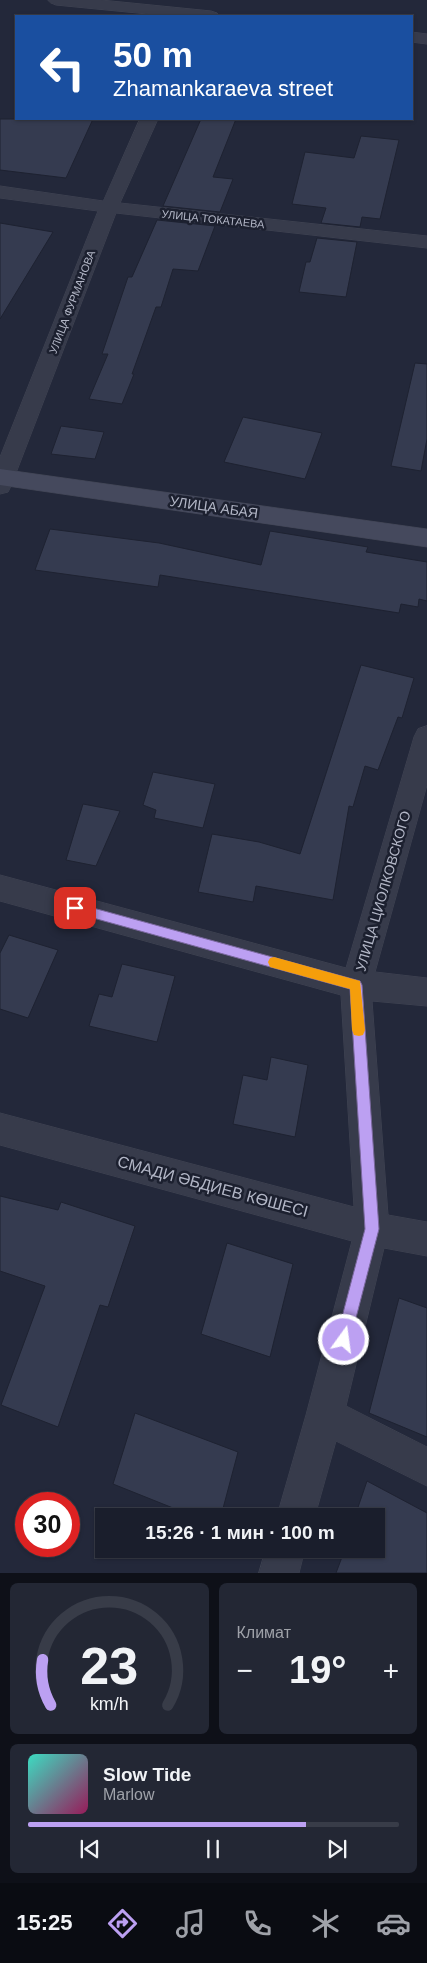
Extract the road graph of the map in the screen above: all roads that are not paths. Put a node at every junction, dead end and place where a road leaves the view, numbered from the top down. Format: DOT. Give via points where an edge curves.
graph roads {
  1 [pos="56,0"];
  2 [pos="195,15"];
  3 [pos="413,37"];
  4 [pos="427,39"];
  5 [pos="148,120"];
  6 [pos="0,192"];
  7 [pos="109,207"];
  8 [pos="427,242"];
  9 [pos="1,480"];
  10 [pos="427,538"];
  11 [pos="427,737"];
  12 [pos="0,888"];
  13 [pos="356,985"];
  14 [pos="427,992"];
  15 [pos="0,1129"];
  16 [pos="372,1229"];
  17 [pos="427,1239"];
  18 [pos="325,1414"];
  19 [pos="427,1467"];
  20 [pos="298,1508"];
  21 [pos="283,1558"];
  22 [pos="279,1573"];
  1 -- 2 [label="street"];
  3 -- 4 [label="street"];
  5 -- 7 [label="street, УЛИЦА ФУРМАНОВА"];
  6 -- 7 [label="street, УЛИЦА ТОКАТАЕВА"];
  7 -- 8 [label="street, УЛИЦА ТОКАТАЕВА"];
  7 -- 9 [label="street, УЛИЦА ФУРМАНОВА"];
  9 -- 10 [label="street, УЛИЦА АБАЯ"];
  11 -- 13 [label="street, УЛИЦА ЦИОЛКОВСКОГО"];
  12 -- 13 [label="street"];
  13 -- 14 [label="street"];
  13 -- 16 [label="street, УЛИЦА ЦИОЛКОВСКОГО"];
  15 -- 16 [label="street, СМАДИ ӘБДИЕВ КӨШЕСІ"];
  16 -- 17 [label="street, СМАДИ ӘБДИЕВ КӨШЕСІ"];
  16 -- 18 [label="street, УЛИЦА ЦИОЛКОВСКОГО"];
  18 -- 19 [label="street"];
  18 -- 20 [label="street, УЛИЦА ЦИОЛКОВСКОГО"];
  21 -- 22 [label="street"];
}
